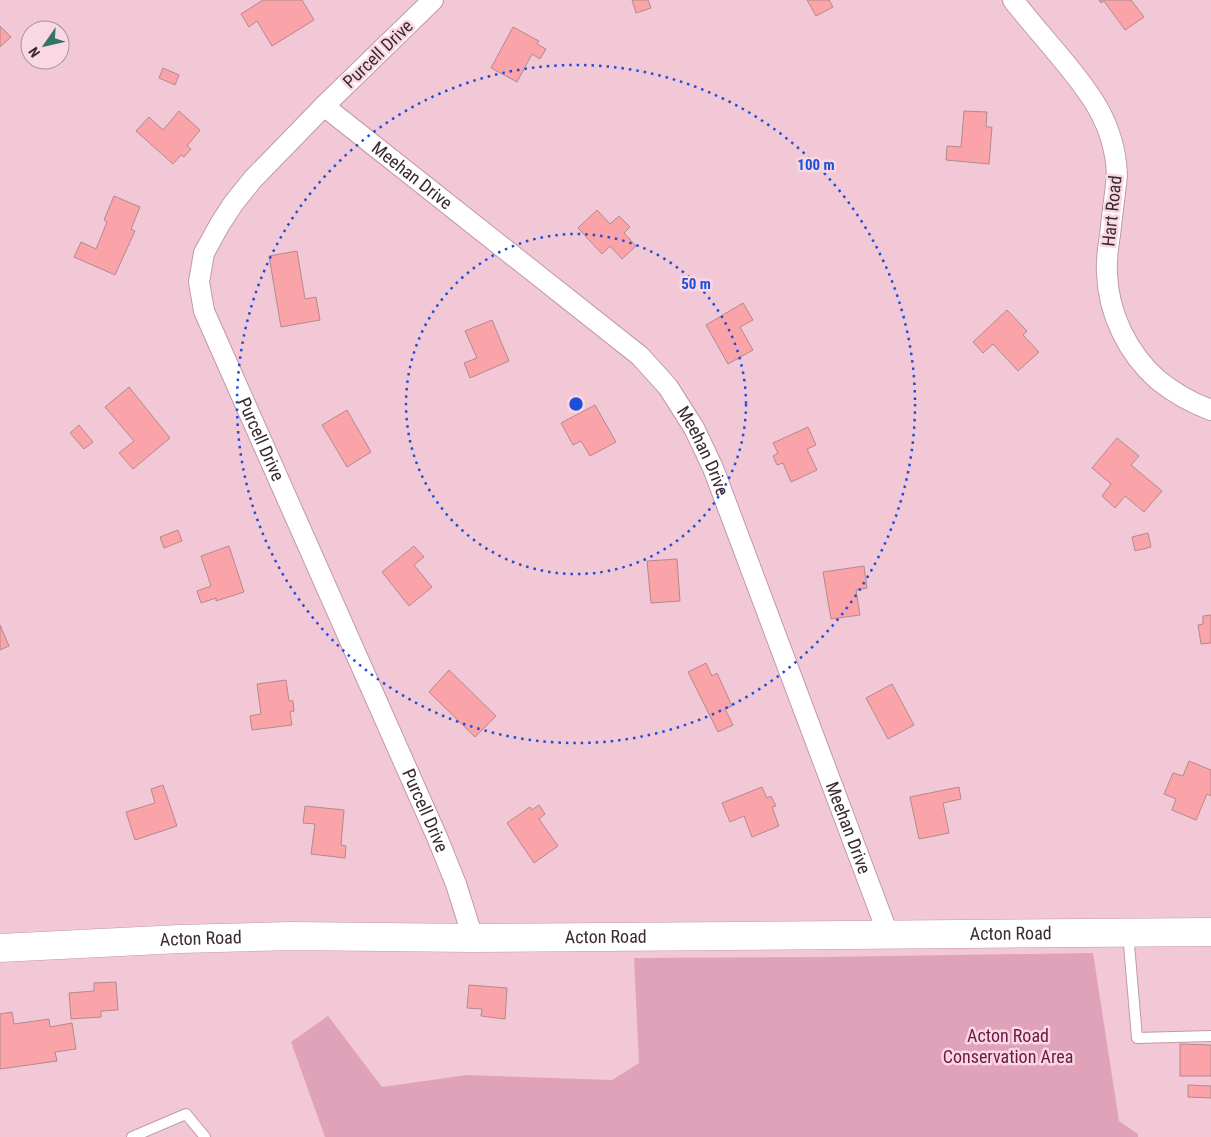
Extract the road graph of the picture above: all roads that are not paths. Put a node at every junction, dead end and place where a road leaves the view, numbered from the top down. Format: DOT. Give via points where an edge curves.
graph roads {
  1 [pos="433,0"];
  2 [pos="1013,0"];
  3 [pos="324,106"];
  4 [pos="1211,410"];
  5 [pos="1128,932"];
  6 [pos="1211,932"];
  7 [pos="888,934"];
  8 [pos="474,938"];
  9 [pos="0,948"];
  10 [pos="1211,1036"];
  11 [pos="132,1137"];
  12 [pos="205,1137"];
  1 -- 3 [label="street, Purcell Drive"];
  2 -- 4 [label="street, Hart Road" via="1086,88 1114,145 1117,174 1107,272 1112,305 1124,337 1158,380 1184,398"];
  3 -- 7 [label="street, Meehan Drive" via="640,356 668,387 694,428 713,468"];
  3 -- 8 [label="street, Purcell Drive" via="253,179 220,224 204,253 199,282 204,311 437,837"];
  5 -- 6 [label="main road, Acton Road"];
  5 -- 7 [label="main road, Acton Road"];
  5 -- 10 [label="lane" via="1137,1038"];
  7 -- 8 [label="main road, Acton Road"];
  8 -- 9 [label="main road, Acton Road" via="234,937"];
  11 -- 12 [label="lane" via="186,1114"];
}
